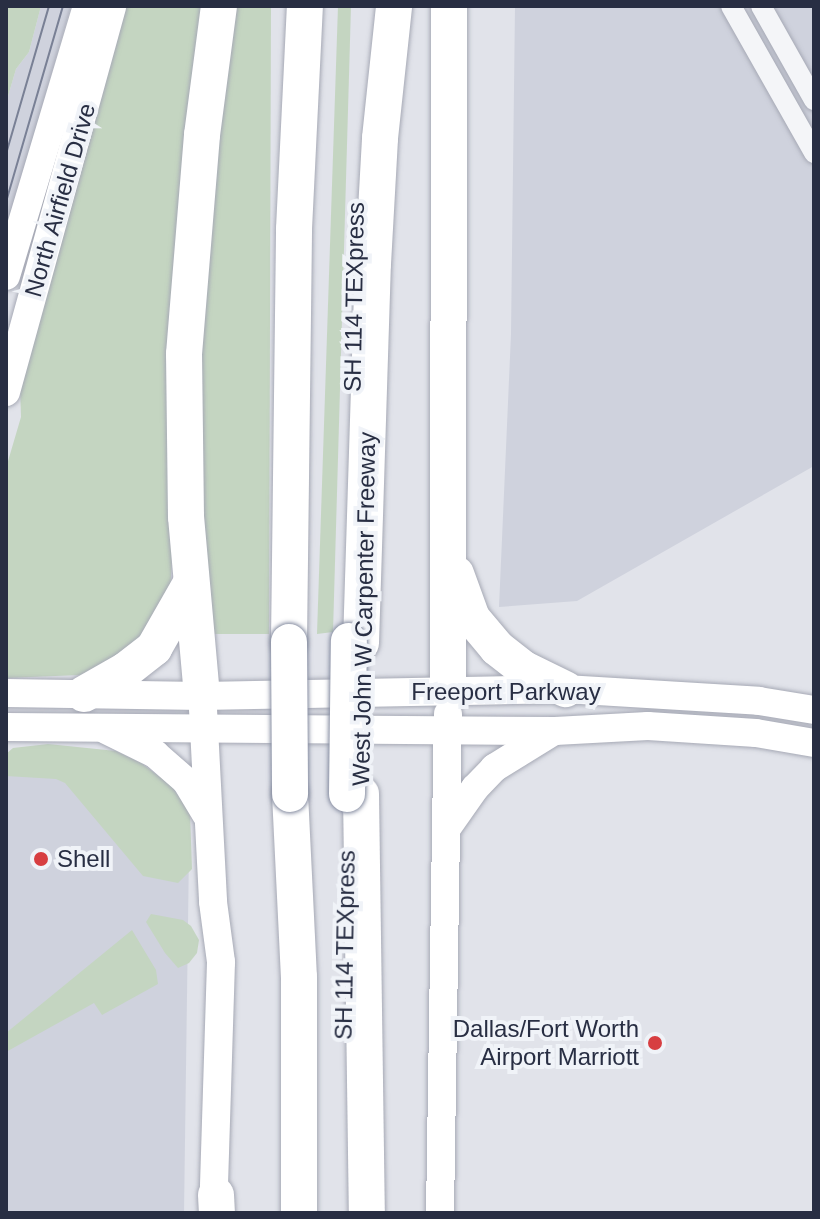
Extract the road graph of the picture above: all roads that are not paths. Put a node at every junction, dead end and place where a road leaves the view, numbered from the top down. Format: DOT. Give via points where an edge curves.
graph roads {
  1 [pos="87,6"];
  2 [pos="112,6"];
  3 [pos="219,6"];
  4 [pos="305,6"];
  5 [pos="372,6"];
  6 [pos="394,6"];
  7 [pos="449,6"];
  8 [pos="731,6"];
  9 [pos="761,6"];
  10 [pos="814,100"];
  11 [pos="814,153"];
  12 [pos="6,276"];
  13 [pos="6,392"];
  14 [pos="447,546"];
  15 [pos="191,583"];
  16 [pos="355,642"];
  17 [pos="565,689"];
  18 [pos="448,691"];
  19 [pos="6,693"];
  20 [pos="84,694"];
  21 [pos="738,700"];
  22 [pos="814,710"];
  23 [pos="204,712"];
  24 [pos="6,727"];
  25 [pos="98,727"];
  26 [pos="449,731"];
  27 [pos="555,731"];
  28 [pos="736,732"];
  29 [pos="814,743"];
  30 [pos="354,794"];
  31 [pos="208,818"];
  32 [pos="447,828"];
  33 [pos="215,1207"];
  34 [pos="299,1213"];
  35 [pos="343,1213"];
  36 [pos="367,1213"];
  37 [pos="440,1213"];
  1 -- 12 [label="main road, North Airfield Drive"];
  2 -- 13 [label="main road, North Airfield Drive"];
  3 -- 15 [label="highway" via="202,135 184,354"];
  4 -- 34 [label="highway, bridge" via="294,229 289,642 299,977"];
  5 -- 16 [label="highway, SH 114 TEXpress" via="355,201"];
  6 -- 16 [label="highway, West John W Carpenter Freeway" via="375,233"];
  7 -- 14 [label="highway"];
  8 -- 11 [label="street"];
  9 -- 10 [label="street"];
  14 -- 17 [label="highway" via="472,618 524,669"];
  14 -- 18 [label="highway"];
  15 -- 20 [label="highway" via="154,648"];
  15 -- 23 [label="highway"];
  16 -- 30 [label="highway, West John W Carpenter Freeway"];
  17 -- 18 [label="main road, Freeport Parkway"];
  17 -- 21 [label="main road, Freeport Parkway"];
  18 -- 23 [label="main road, Freeport Parkway"];
  18 -- 26 [label="main road"];
  19 -- 20 [label="main road, Freeport Parkway"];
  20 -- 23 [label="main road, Freeport Parkway"];
  21 -- 22 [label="main road, Freeport Parkway"];
  21 -- 28 [label="main road"];
  23 -- 25 [label="main road, Freeport Parkway"];
  23 -- 26 [label="main road, Freeport Parkway"];
  23 -- 31 [label="main road"];
  24 -- 25 [label="main road, Freeport Parkway"];
  25 -- 31 [label="main road" via="155,754 186,781"];
  26 -- 27 [label="main road, Freeport Parkway"];
  26 -- 32 [label="main road"];
  27 -- 28 [label="main road, Freeport Parkway" via="648,726"];
  27 -- 32 [label="main road" via="494,768"];
  28 -- 29 [label="main road, Freeport Parkway"];
  30 -- 35 [label="highway, SH 114 TEXpress"];
  30 -- 36 [label="highway, West John W Carpenter Freeway"];
  31 -- 33 [label="main road" via="221,962"];
  32 -- 37 [label="main road"];
}
